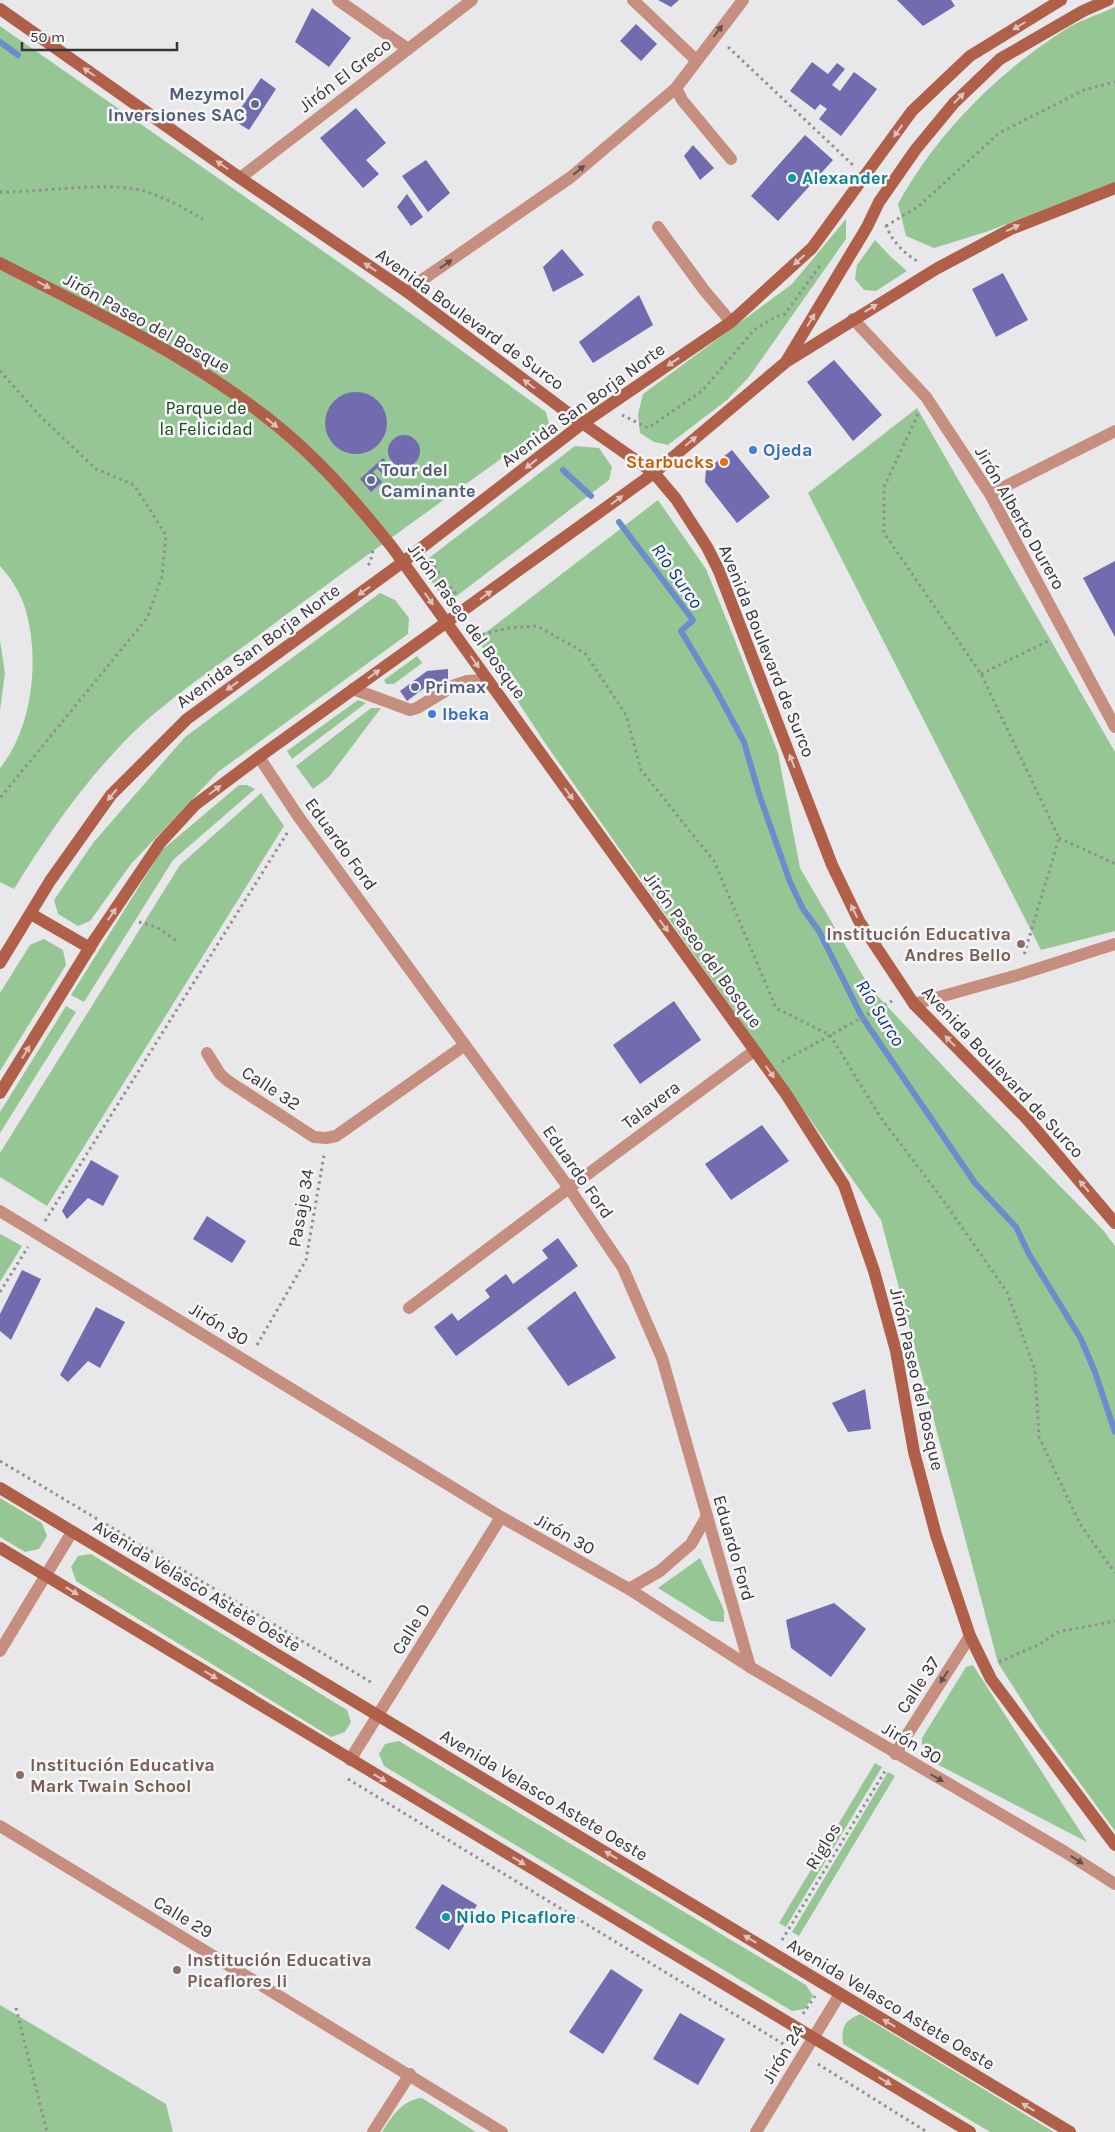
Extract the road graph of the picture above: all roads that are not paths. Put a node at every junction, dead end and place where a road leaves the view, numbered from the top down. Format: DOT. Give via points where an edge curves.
graph roads {
  1 [pos="338,0"];
  2 [pos="472,0"];
  3 [pos="633,0"];
  4 [pos="743,0"];
  5 [pos="1061,0"];
  6 [pos="1108,0"];
  7 [pos="0,9"];
  8 [pos="408,49"];
  9 [pos="696,60"];
  10 [pos="676,88"];
  11 [pos="731,159"];
  12 [pos="240,178"];
  13 [pos="1115,188"];
  14 [pos="658,227"];
  15 [pos="0,263"];
  16 [pos="406,291"];
  17 [pos="853,319"];
  18 [pos="731,322"];
  19 [pos="786,362"];
  20 [pos="583,424"];
  21 [pos="1115,431"];
  22 [pos="654,473"];
  23 [pos="990,494"];
  24 [pos="403,562"];
  25 [pos="446,623"];
  26 [pos="487,680"];
  27 [pos="353,689"];
  28 [pos="1115,727"];
  29 [pos="259,757"];
  30 [pos="31,914"];
  31 [pos="1115,944"];
  32 [pos="90,948"];
  33 [pos="0,964"];
  34 [pos="914,1004"];
  35 [pos="465,1045"];
  36 [pos="754,1051"];
  37 [pos="206,1053"];
  38 [pos="0,1094"];
  39 [pos="569,1188"];
  40 [pos="0,1211"];
  41 [pos="1115,1223"];
  42 [pos="409,1308"];
  43 [pos="0,1488"];
  44 [pos="707,1516"];
  45 [pos="501,1517"];
  46 [pos="72,1532"];
  47 [pos="0,1548"];
  48 [pos="45,1576"];
  49 [pos="629,1589"];
  50 [pos="970,1636"];
  51 [pos="0,1651"];
  52 [pos="750,1668"];
  53 [pos="378,1715"];
  54 [pos="894,1754"];
  55 [pos="350,1760"];
  56 [pos="0,1826"];
  57 [pos="1115,1845"];
  58 [pos="1115,1884"];
  59 [pos="840,1994"];
  60 [pos="813,2039"];
  61 [pos="410,2074"];
  62 [pos="374,2132"];
  63 [pos="502,2132"];
  64 [pos="756,2132"];
  65 [pos="970,2132"];
  66 [pos="1070,2132"];
  1 -- 8 [label="street"];
  2 -- 8 [label="street, Jirón El Greco"];
  3 -- 9 [label="street"];
  9 -- 4 [label="street, one-way"];
  5 -- 18 [label="street, Avenida San Borja Norte, one-way" via="970,56 912,111 812,248"];
  19 -- 6 [label="street, one-way" via="879,202 954,102 1000,59"];
  12 -- 7 [label="street, Avenida Boulevard de Surco, one-way"];
  8 -- 12 [label="street, Jirón El Greco"];
  9 -- 10 [label="street"];
  10 -- 11 [label="street" via="682,100"];
  16 -- 10 [label="street, one-way" via="571,177"];
  16 -- 12 [label="street, Avenida Boulevard de Surco, one-way"];
  17 -- 13 [label="street, one-way" via="1011,229"];
  14 -- 18 [label="street"];
  15 -- 24 [label="street, Jirón Paseo del Bosque, one-way" via="188,362 237,395 295,441 344,489"];
  20 -- 16 [label="street, Avenida Boulevard de Surco, one-way"];
  17 -- 19 [label="street"];
  17 -- 23 [label="street, Jirón Alberto Durero" via="926,397"];
  18 -- 20 [label="street, Avenida San Borja Norte, one-way"];
  22 -- 19 [label="street, one-way"];
  20 -- 22 [label="street, Avenida Boulevard de Surco"];
  20 -- 24 [label="street, Avenida San Borja Norte, one-way"];
  21 -- 23 [label="street"];
  25 -- 22 [label="street, one-way"];
  34 -- 22 [label="street, Avenida Boulevard de Surco, one-way" via="859,921 832,865 719,570 676,499"];
  23 -- 28 [label="street, Jirón Alberto Durero"];
  24 -- 25 [label="street, Jirón Paseo del Bosque, one-way"];
  24 -- 30 [label="street, Avenida San Borja Norte, one-way" via="187,719 111,795 50,881"];
  25 -- 26 [label="street, Jirón Paseo del Bosque, one-way"];
  27 -- 25 [label="street, one-way"];
  26 -- 27 [label="street" via="468,680 455,685 410,710"];
  26 -- 36 [label="street, Jirón Paseo del Bosque, one-way"];
  27 -- 29 [label="street"];
  32 -- 29 [label="street, one-way" via="160,843 195,805"];
  29 -- 35 [label="street, Eduardo Ford" via="298,816"];
  30 -- 32 [label="street"];
  30 -- 33 [label="street, Avenida San Borja Norte"];
  31 -- 34 [label="street"];
  38 -- 32 [label="street, one-way"];
  41 -- 34 [label="street, Avenida Boulevard de Surco, one-way" via="1027,1119"];
  35 -- 37 [label="street, Calle 32" via="336,1136 326,1138 314,1137 228,1081"];
  35 -- 39 [label="street, Eduardo Ford"];
  36 -- 39 [label="street, Talavera"];
  36 -- 50 [label="street, Jirón Paseo del Bosque, one-way" via="844,1185 874,1271 896,1351 914,1452 936,1535"];
  39 -- 42 [label="street, Talavera"];
  39 -- 44 [label="street, Eduardo Ford" via="623,1268 662,1358"];
  40 -- 45 [label="street, Jirón 30"];
  43 -- 46 [label="street, Avenida Velasco Astete Oeste"];
  44 -- 49 [label="street" via="691,1544 660,1571"];
  44 -- 52 [label="street, Eduardo Ford"];
  45 -- 49 [label="street, Jirón 30"];
  45 -- 53 [label="street, Calle D"];
  46 -- 48 [label="street"];
  46 -- 53 [label="street, Avenida Velasco Astete Oeste"];
  47 -- 48 [label="street"];
  48 -- 51 [label="street"];
  48 -- 55 [label="street, one-way"];
  49 -- 52 [label="street, Jirón 30"];
  50 -- 54 [label="street, Calle 37, one-way"];
  50 -- 57 [label="street, Jirón Paseo del Bosque" via="991,1679"];
  52 -- 54 [label="street, Jirón 30"];
  53 -- 55 [label="street, Calle D"];
  59 -- 53 [label="street, Avenida Velasco Astete Oeste, one-way"];
  54 -- 58 [label="street, Jirón 30, one-way"];
  55 -- 60 [label="street, one-way"];
  56 -- 61 [label="street, Calle 29"];
  59 -- 60 [label="street, Jirón 24"];
  66 -- 59 [label="street, Avenida Velasco Astete Oeste, one-way"];
  60 -- 64 [label="street, Jirón 24"];
  60 -- 65 [label="street, one-way"];
  61 -- 62 [label="street"];
  61 -- 63 [label="street, Calle 29"];
}
